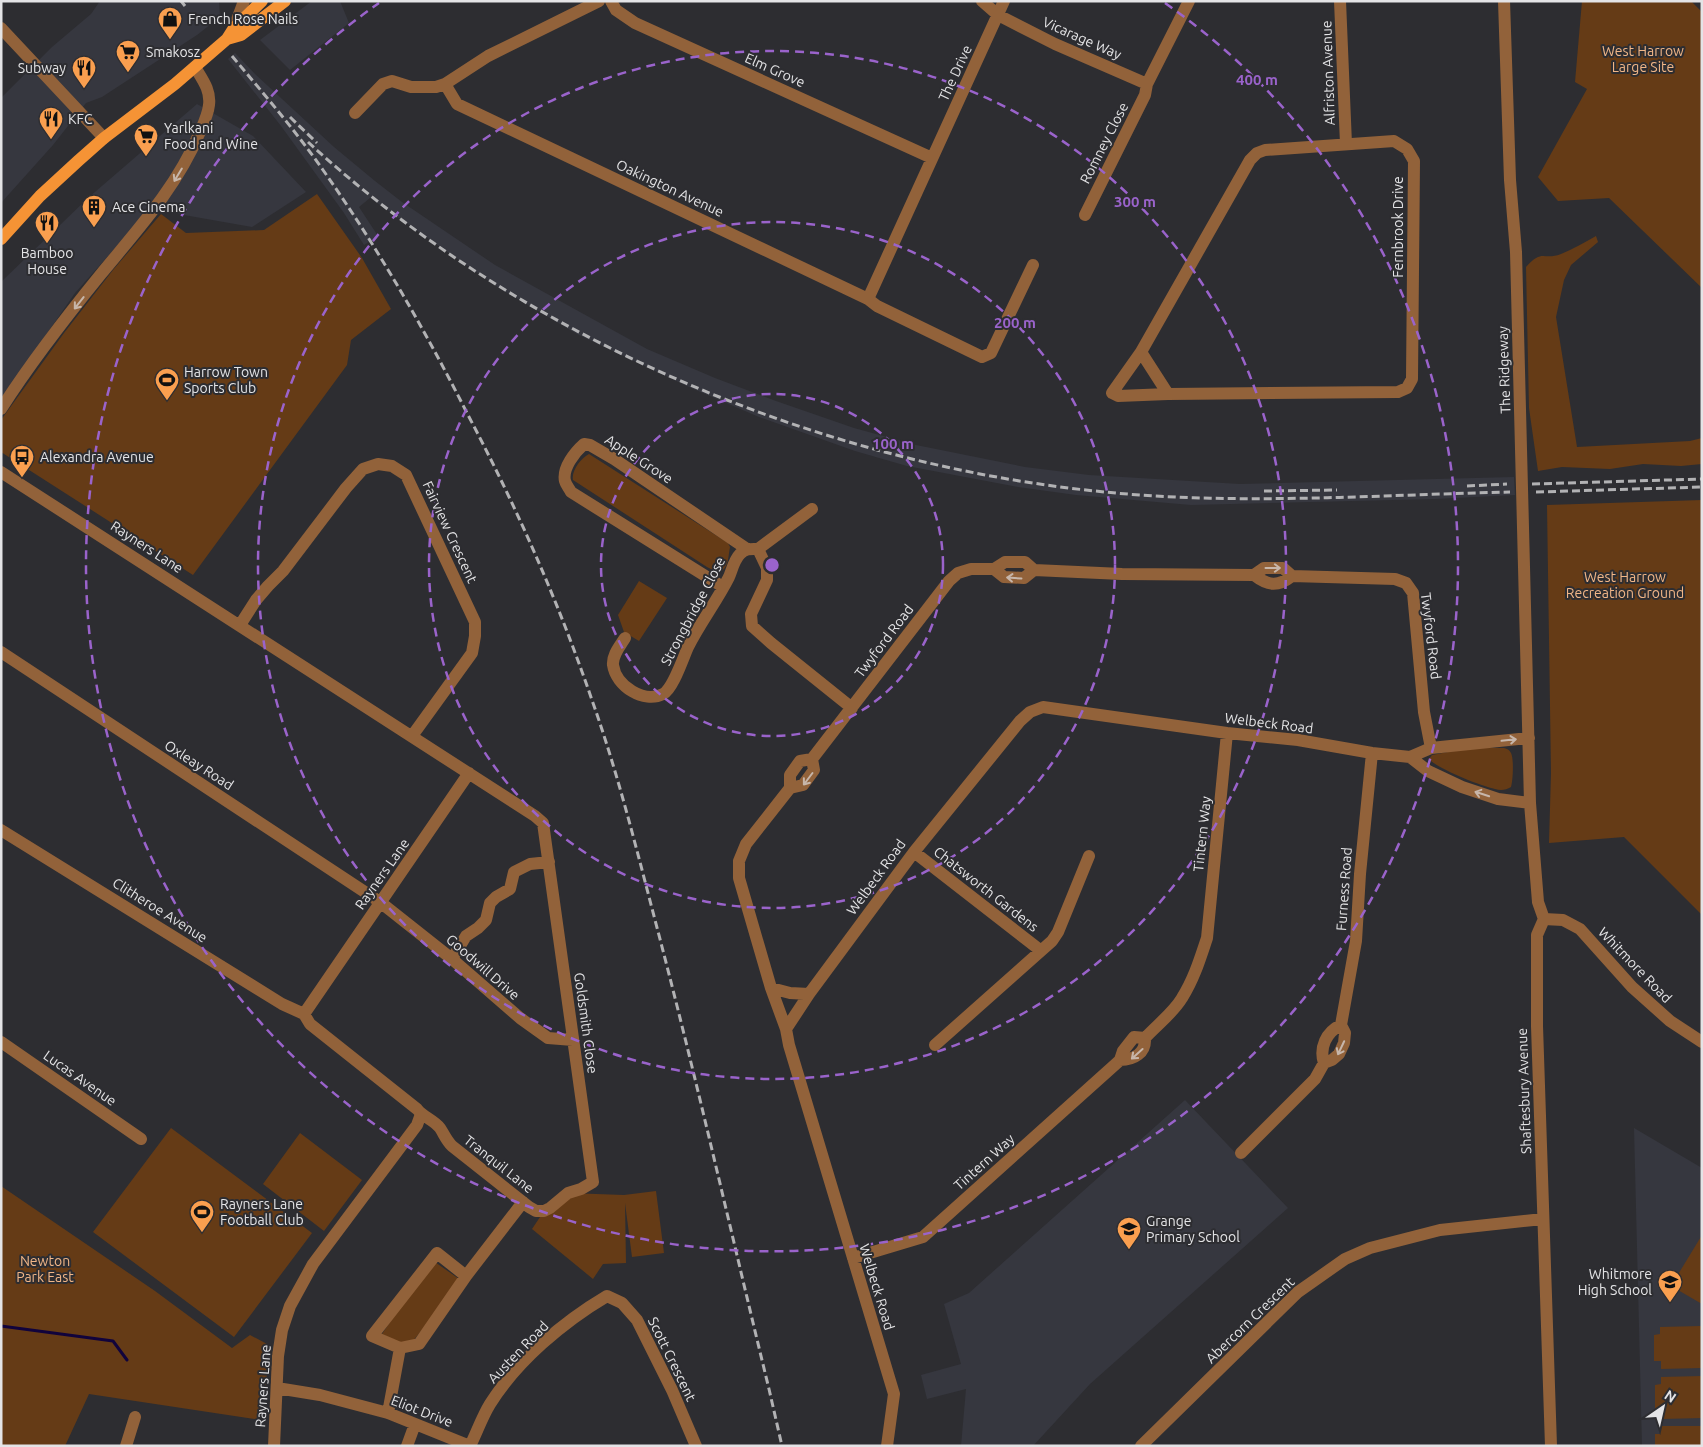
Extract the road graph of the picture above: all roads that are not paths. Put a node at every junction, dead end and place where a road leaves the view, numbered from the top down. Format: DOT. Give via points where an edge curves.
graph roads {
  1 [pos="244,1"];
  2 [pos="262,1"];
  3 [pos="285,1"];
  4 [pos="599,1"];
  5 [pos="611,1"];
  6 [pos="982,1"];
  7 [pos="1004,1"];
  8 [pos="1190,1"];
  9 [pos="1340,1"];
  10 [pos="1504,1"];
  11 [pos="998,15"];
  12 [pos="1,28"];
  13 [pos="230,33"];
  14 [pos="195,67"];
  15 [pos="445,84"];
  16 [pos="1147,84"];
  17 [pos="355,113"];
  18 [pos="104,138"];
  19 [pos="1346,144"];
  20 [pos="932,158"];
  21 [pos="1085,215"];
  22 [pos="1,238"];
  23 [pos="1033,264"];
  24 [pos="868,299"];
  25 [pos="1142,352"];
  26 [pos="1168,394"];
  27 [pos="1,409"];
  28 [pos="1,472"];
  29 [pos="812,509"];
  30 [pos="753,549"];
  31 [pos="723,587"];
  32 [pos="240,624"];
  33 [pos="626,638"];
  34 [pos="1,652"];
  35 [pos="852,708"];
  36 [pos="1227,733"];
  37 [pos="412,736"];
  38 [pos="1529,738"];
  39 [pos="1431,748"];
  40 [pos="1372,753"];
  41 [pos="1410,758"];
  42 [pos="469,773"];
  43 [pos="1530,804"];
  44 [pos="1,830"];
  45 [pos="914,852"];
  46 [pos="1089,856"];
  47 [pos="549,866"];
  48 [pos="380,902"];
  49 [pos="1544,919"];
  50 [pos="1040,950"];
  51 [pos="452,959"];
  52 [pos="771,988"];
  53 [pos="809,994"];
  54 [pos="304,1014"];
  55 [pos="1341,1025"];
  56 [pos="786,1030"];
  57 [pos="573,1040"];
  58 [pos="1,1042"];
  59 [pos="1702,1042"];
  60 [pos="936,1045"];
  61 [pos="1324,1063"];
  62 [pos="421,1114"];
  63 [pos="141,1139"];
  64 [pos="1241,1153"];
  65 [pos="593,1182"];
  66 [pos="523,1202"];
  67 [pos="1543,1220"];
  68 [pos="852,1258"];
  69 [pos="466,1276"];
  70 [pos="607,1296"];
  71 [pos="400,1348"];
  72 [pos="277,1388"];
  73 [pos="388,1413"];
  74 [pos="135,1417"];
  75 [pos="415,1424"];
  76 [pos="126,1446"];
  77 [pos="274,1446"];
  78 [pos="407,1446"];
  79 [pos="470,1446"];
  80 [pos="696,1446"];
  81 [pos="887,1446"];
  82 [pos="1142,1446"];
  83 [pos="1551,1446"];
  1 -- 13 [label="street"];
  2 -- 13 [label="main road"];
  3 -- 13 [label="main road" via="241,35"];
  4 -- 15 [label="street" via="488,56"];
  5 -- 20 [label="street, Elm Grove" via="616,10 635,23"];
  6 -- 11 [label="street, Vicarage Way"];
  7 -- 11 [label="street, The Drive"];
  8 -- 16 [label="street, Romney Close"];
  9 -- 19 [label="street, Alfriston Avenue"];
  10 -- 38 [label="street, The Ridgeway" via="1510,180 1516,252"];
  11 -- 16 [label="street, Vicarage Way"];
  11 -- 20 [label="street, The Drive"];
  12 -- 18 [label="street"];
  13 -- 14 [label="main road"];
  14 -- 18 [label="main road"];
  14 -- 27 [label="street, one-way" via="207,86 210,105 179,173 153,212 22,376"];
  15 -- 17 [label="street" via="424,88 392,81 383,84"];
  15 -- 24 [label="street, Oakington Avenue" via="457,104"];
  16 -- 21 [label="street, Romney Close" via="1145,95"];
  18 -- 22 [label="main road" via="40,196"];
  19 -- 25 [label="street, Fernbrook Drive" via="1265,150 1250,160"];
  19 -- 26 [label="street, Fernbrook Drive" via="1394,141 1407,149 1414,161 1412,379 1407,388 1398,392"];
  20 -- 24 [label="street, The Drive"];
  23 -- 24 [label="street, Oakington Avenue" via="992,353 982,357"];
  25 -- 26 [label="street"];
  25 -- 26 [label="street, Fernbrook Drive" via="1112,393 1118,396"];
  28 -- 32 [label="street, Rayners Lane"];
  29 -- 30 [label="street"];
  30 -- 31 [label="street, Strongbridge Close" via="740,554"];
  30 -- 31 [label="street, Apple Grove" via="590,445 584,444 578,450 564,477 571,492"];
  30 -- 35 [label="street" via="764,558 767,580 751,614 752,626"];
  31 -- 33 [label="street, Strongbridge Close" via="662,695 640,695 619,677 613,666 614,658"];
  32 -- 37 [label="street, Rayners Lane"];
  32 -- 37 [label="street, Fairview Crescent" via="363,469 378,464 392,466 406,475 475,622 476,636 472,653"];
  34 -- 48 [label="street, Oxleay Road"];
  35 -- 39 [label="street, Twyford Road" via="949,581 958,573 971,569 994,569 1004,577 1024,578 1034,570 1254,575 1265,583 1282,583 1292,576 1395,579 1406,584 1413,593 1424,712"];
  35 -- 52 [label="street, Twyford Road" via="812,759 814,770 803,785 790,788 746,844 739,861 739,878"];
  36 -- 40 [label="street, Welbeck Road" via="1298,740"];
  36 -- 45 [label="street, Welbeck Road" via="1043,707 1020,721"];
  36 -- 68 [label="street, Tintern Way" via="1207,938 1198,968 1182,999 1145,1038 1143,1050 1138,1055 1120,1060 923,1237"];
  37 -- 42 [label="street, Rayners Lane"];
  39 -- 38 [label="street, one-way"];
  38 -- 43 [label="street"];
  39 -- 41 [label="street"];
  40 -- 41 [label="street, Welbeck Road"];
  40 -- 55 [label="street, Furness Road" via="1356,942"];
  43 -- 41 [label="street, Welbeck Road, one-way" via="1498,799 1462,787 1428,771"];
  42 -- 47 [label="street, Goldsmith Close" via="540,819 545,830"];
  42 -- 48 [label="street, Rayners Lane"];
  43 -- 49 [label="street" via="1538,902"];
  44 -- 54 [label="street, Clitheroe Avenue" via="282,1004"];
  45 -- 50 [label="street, Chatsworth Gardens"];
  45 -- 53 [label="street, Welbeck Road"];
  46 -- 50 [label="street, Chatsworth Gardens" via="1058,932"];
  47 -- 51 [label="street" via="530,864 514,872 510,889 490,903 486,920 466,936"];
  47 -- 57 [label="street, Goldsmith Close"];
  48 -- 51 [label="street, Goodwill Drive"];
  48 -- 54 [label="street, Rayners Lane"];
  49 -- 59 [label="street, Whitmore Road" via="1563,920 1580,929 1632,987 1670,1021"];
  49 -- 67 [label="street, Shaftesbury Avenue" via="1537,935"];
  50 -- 60 [label="street, Chatsworth Gardens"];
  51 -- 57 [label="street, Goodwill Drive" via="548,1038"];
  52 -- 53 [label="street"];
  52 -- 56 [label="street, Twyford Road"];
  53 -- 56 [label="street, Welbeck Road"];
  54 -- 62 [label="street" via="310,1024"];
  55 -- 61 [label="street, Furness Road" via="1334,1028 1323,1044 1321,1055"];
  55 -- 61 [label="street, Furness Road, one-way" via="1345,1033 1342,1048 1332,1060"];
  56 -- 68 [label="street, Welbeck Road"];
  57 -- 65 [label="street, Goldsmith Close"];
  58 -- 63 [label="street, Lucas Avenue"];
  61 -- 64 [label="street, Furness Road" via="1315,1079"];
  62 -- 66 [label="street, Tranquil Lane" via="440,1127 452,1146"];
  62 -- 72 [label="street, Rayners Lane" via="417,1125 299,1287 282,1330"];
  65 -- 66 [label="street, Tranquil Lane" via="568,1193 544,1211 536,1211"];
  66 -- 69 [label="street"];
  67 -- 82 [label="street, Abercorn Crescent" via="1440,1230 1370,1248 1345,1259 1298,1292"];
  67 -- 83 [label="street, Shaftesbury Avenue"];
  68 -- 81 [label="street, Welbeck Road" via="894,1394"];
  69 -- 71 [label="street" via="419,1344"];
  69 -- 71 [label="street" via="437,1252 372,1336"];
  70 -- 79 [label="street, Austen Road" via="546,1340 516,1371 489,1404"];
  70 -- 80 [label="street, Scott Crescent" via="622,1303 637,1320"];
  71 -- 73 [label="street"];
  72 -- 73 [label="street, Eliot Drive" via="320,1395"];
  72 -- 77 [label="street, Rayners Lane"];
  73 -- 75 [label="street, Eliot Drive"];
  74 -- 76 [label="street"];
  75 -- 78 [label="street"];
  75 -- 79 [label="street, Eliot Drive"];
}
